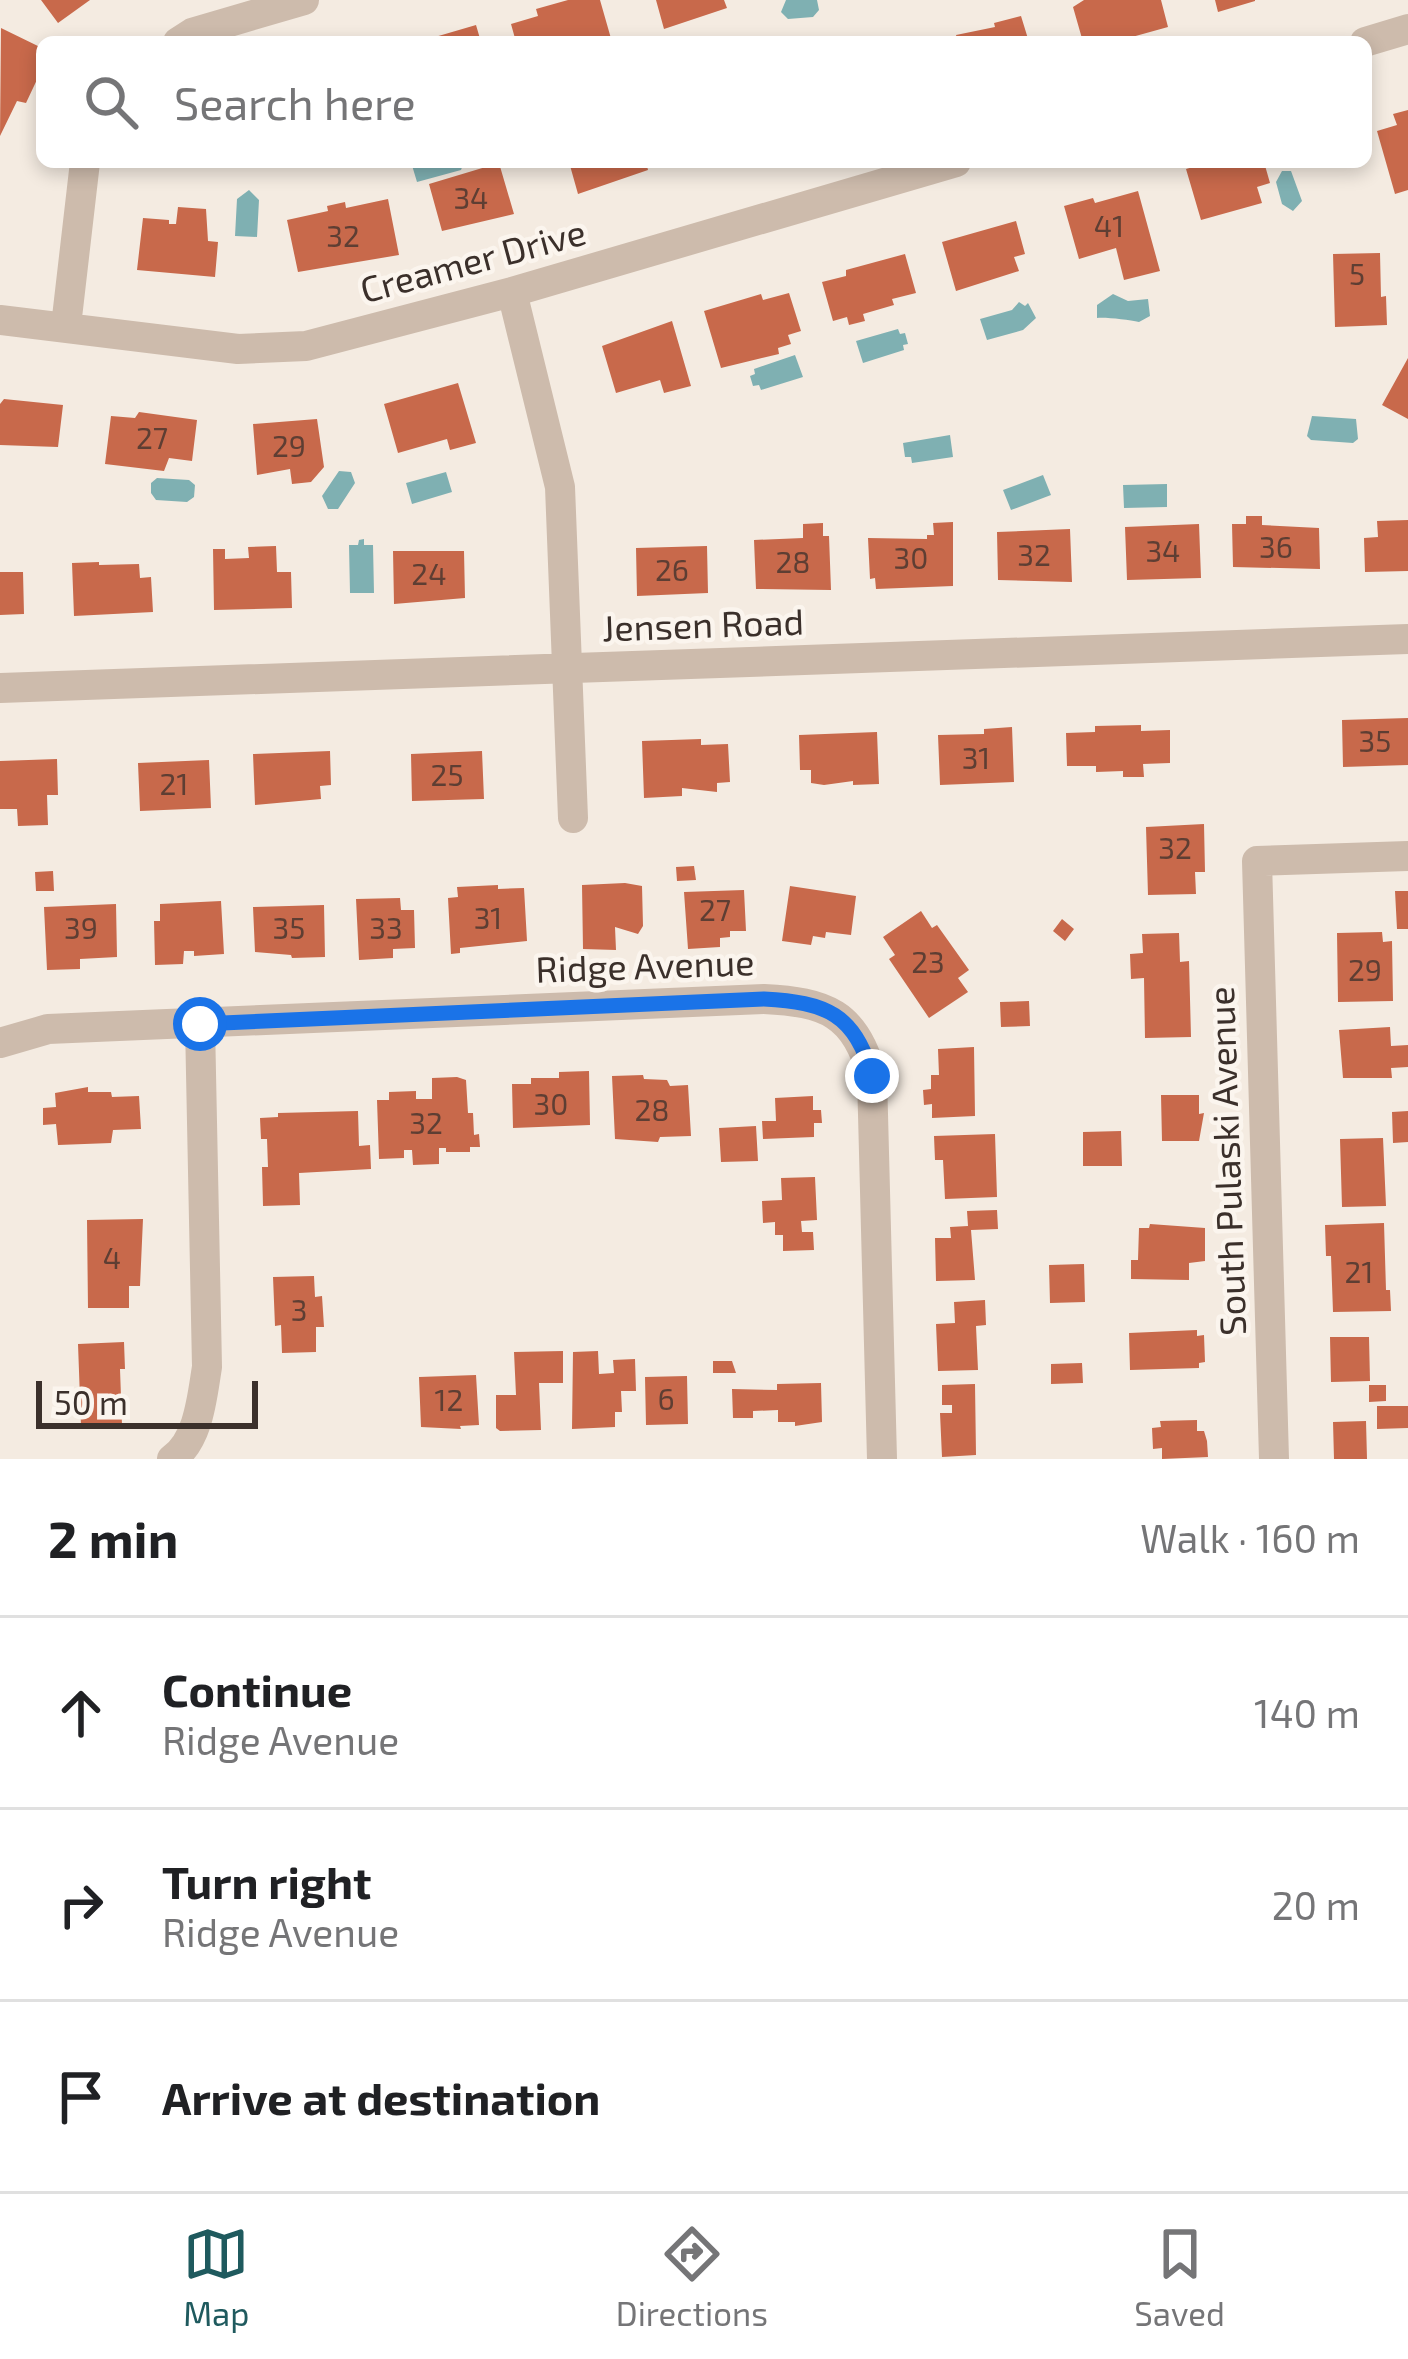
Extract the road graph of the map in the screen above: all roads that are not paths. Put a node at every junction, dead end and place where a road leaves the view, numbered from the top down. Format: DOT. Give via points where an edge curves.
graph roads {
  1 [pos="304,0"];
  2 [pos="1408,29"];
  3 [pos="187,36"];
  4 [pos="1372,40"];
  5 [pos="84,168"];
  6 [pos="936,168"];
  7 [pos="512,292"];
  8 [pos="0,320"];
  9 [pos="66,326"];
  10 [pos="1408,639"];
  11 [pos="564,669"];
  12 [pos="0,688"];
  13 [pos="573,818"];
  14 [pos="1408,856"];
  15 [pos="200,1024"];
  16 [pos="0,1043"];
  17 [pos="172,1459"];
  18 [pos="882,1459"];
  19 [pos="1274,1459"];
  1 -- 3 [label="street"];
  2 -- 4 [label="street"];
  5 -- 9 [label="street"];
  6 -- 7 [label="street, Creamer Drive"];
  7 -- 9 [label="street, Creamer Drive" via="306,346 238,349"];
  7 -- 11 [label="street" via="560,488"];
  8 -- 9 [label="street, Creamer Drive"];
  10 -- 11 [label="street, Jensen Road"];
  11 -- 12 [label="street, Jensen Road"];
  11 -- 13 [label="street"];
  14 -- 19 [label="street, South Pulaski Avenue" via="1257,861"];
  15 -- 16 [label="street, Ridge Avenue" via="48,1029"];
  15 -- 17 [label="street" via="207,1367 199,1413"];
  15 -- 18 [label="street, Ridge Avenue" via="764,999 805,1001 842,1018 864,1044 872,1076"];
}
